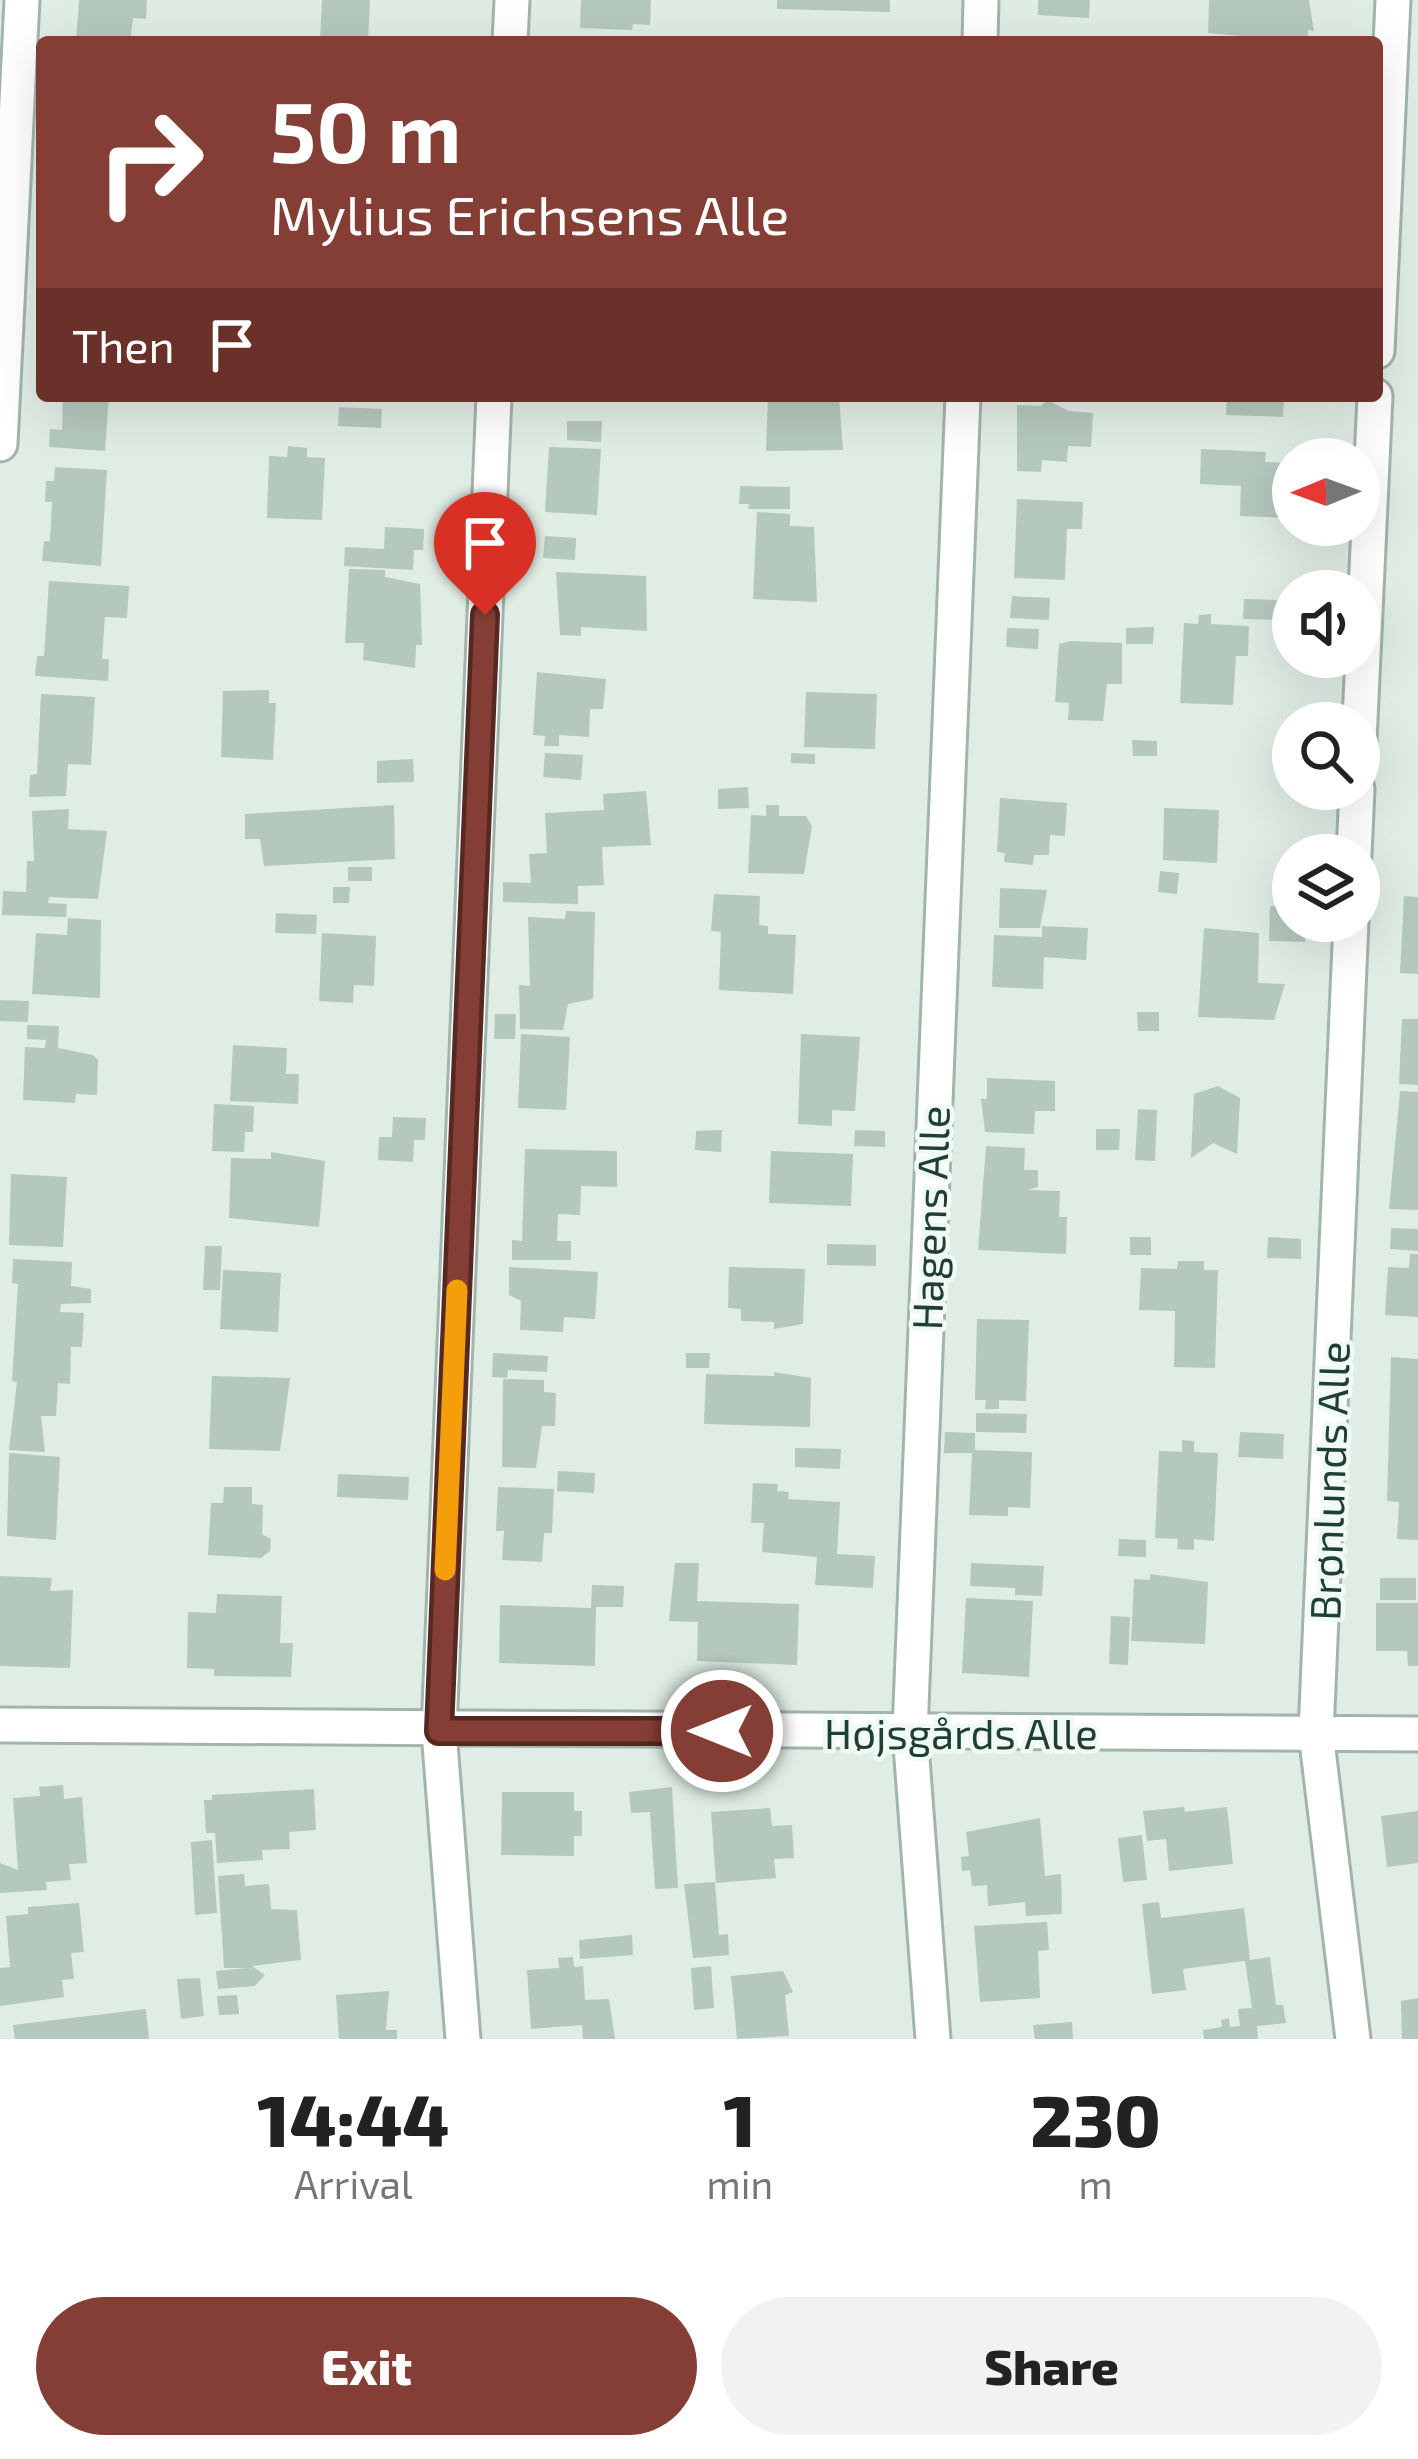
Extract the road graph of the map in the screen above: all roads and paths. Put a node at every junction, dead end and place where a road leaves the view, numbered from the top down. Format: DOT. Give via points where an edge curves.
graph roads {
  1 [pos="22,0"];
  2 [pos="512,0"];
  3 [pos="981,0"];
  4 [pos="1393,0"];
  5 [pos="510,36"];
  6 [pos="980,36"];
  7 [pos="1383,219"];
  8 [pos="494,402"];
  9 [pos="963,402"];
  10 [pos="1375,402"];
  11 [pos="0,444"];
  12 [pos="1361,702"];
  13 [pos="1351,942"];
  14 [pos="0,1725"];
  15 [pos="439,1731"];
  16 [pos="910,1732"];
  17 [pos="1316,1733"];
  18 [pos="1418,1734"];
  19 [pos="463,2039"];
  20 [pos="933,2039"];
  21 [pos="1354,2039"];
  1 -- 11 [label="street"];
  2 -- 5 [label="street"];
  3 -- 6 [label="street"];
  4 -- 7 [label="street"];
  8 -- 15 [label="street"];
  9 -- 16 [label="street, Hagens Alle"];
  10 -- 12 [label="street"];
  13 -- 17 [label="street, Brønlunds Alle"];
  14 -- 15 [label="street, Højsgårds Alle"];
  15 -- 16 [label="street, Højsgårds Alle"];
  15 -- 19 [label="street"];
  16 -- 17 [label="street, Højsgårds Alle"];
  16 -- 20 [label="street, Hagens Alle"];
  17 -- 18 [label="street, Højsgårds Alle"];
  17 -- 21 [label="street, Brønlunds Alle"];
}
